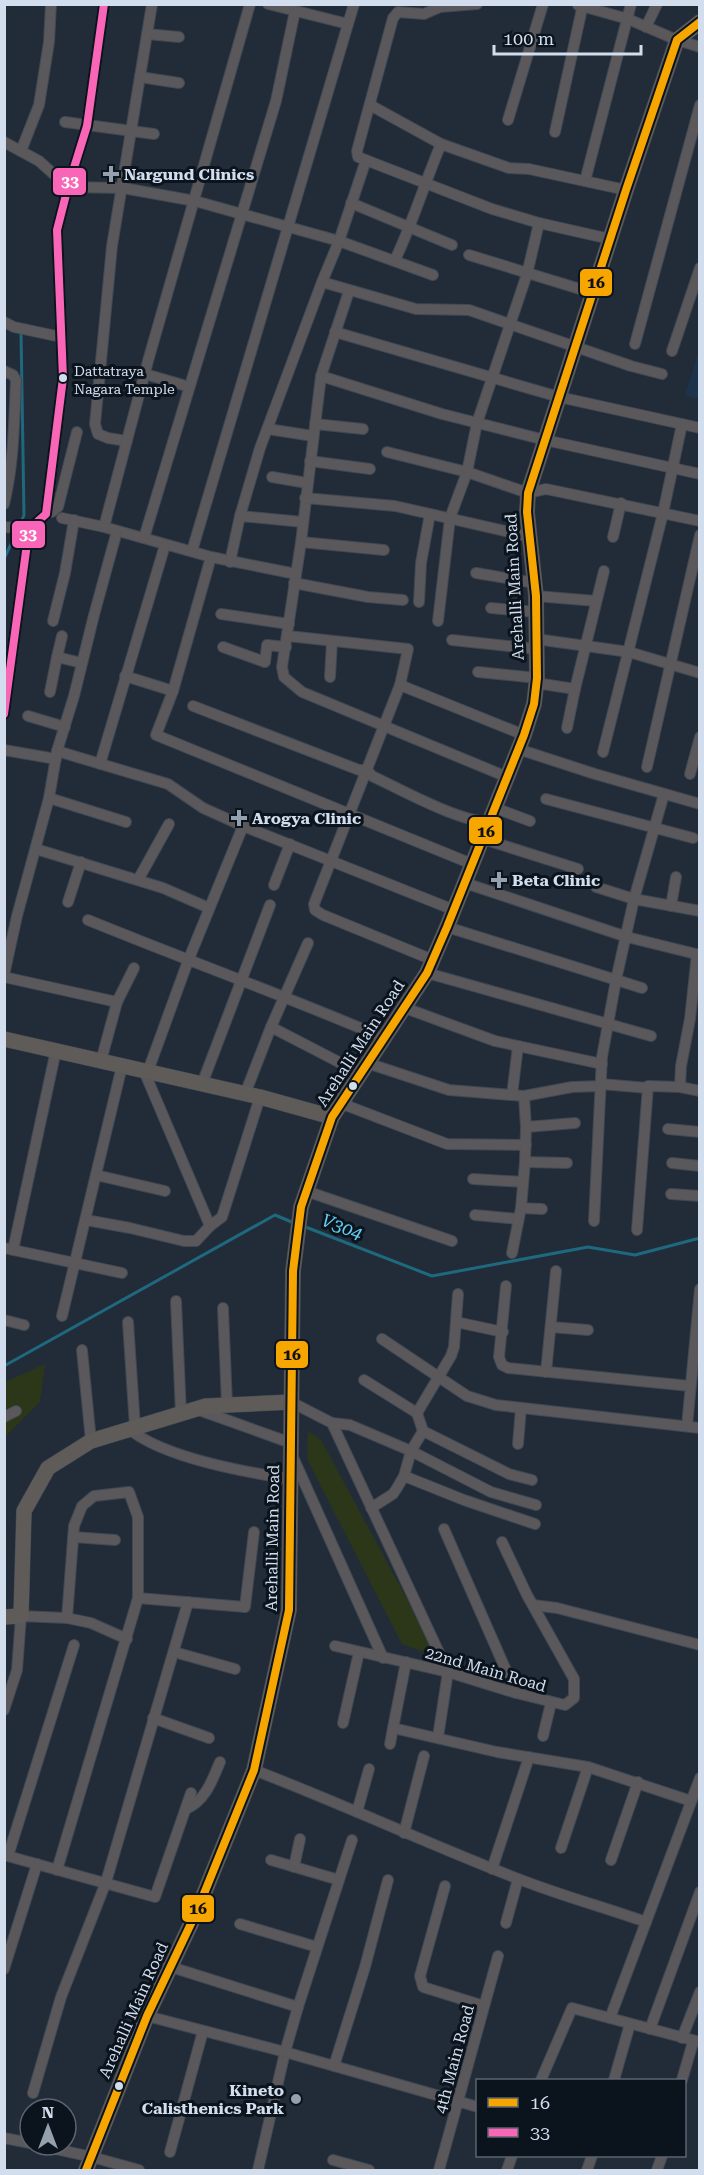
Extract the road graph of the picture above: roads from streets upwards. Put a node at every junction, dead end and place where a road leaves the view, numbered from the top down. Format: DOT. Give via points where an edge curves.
graph roads {
  1 [pos="51,4"];
  2 [pos="104,4"];
  3 [pos="152,4"];
  4 [pos="250,4"];
  5 [pos="268,4"];
  6 [pos="354,4"];
  7 [pos="477,4"];
  8 [pos="543,4"];
  9 [pos="631,4"];
  10 [pos="657,4"];
  11 [pos="581,5"];
  12 [pos="295,11"];
  13 [pos="628,19"];
  14 [pos="699,22"];
  15 [pos="348,24"];
  16 [pos="645,27"];
  17 [pos="147,34"];
  18 [pos="179,37"];
  19 [pos="677,40"];
  20 [pos="699,47"];
  21 [pos="141,77"];
  22 [pos="179,83"];
  23 [pos="370,105"];
  24 [pos="699,105"];
  25 [pos="508,120"];
  26 [pos="65,122"];
  27 [pos="87,126"];
  28 [pos="132,131"];
  29 [pos="555,132"];
  30 [pos="154,134"];
  31 [pos="4,142"];
  32 [pos="441,144"];
  33 [pos="21,151"];
  34 [pos="366,160"];
  35 [pos="585,181"];
  36 [pos="424,184"];
  37 [pos="68,187"];
  38 [pos="123,188"];
  39 [pos="626,190"];
  40 [pos="195,201"];
  41 [pos="351,203"];
  42 [pos="241,213"];
  43 [pos="539,223"];
  44 [pos="288,226"];
  45 [pos="411,227"];
  46 [pos="610,239"];
  47 [pos="339,241"];
  48 [pos="452,245"];
  49 [pos="469,255"];
  50 [pos="395,260"];
  51 [pos="699,268"];
  52 [pos="527,274"];
  53 [pos="433,275"];
  54 [pos="322,282"];
  55 [pos="349,291"];
  56 [pos="593,293"];
  57 [pos="4,322"];
  58 [pos="511,324"];
  59 [pos="336,332"];
  60 [pos="61,337"];
  61 [pos="635,344"];
  62 [pos="576,347"];
  63 [pos="672,351"];
  64 [pos="4,371"];
  65 [pos="145,374"];
  66 [pos="663,374"];
  67 [pos="321,376"];
  68 [pos="494,378"];
  69 [pos="183,385"];
  70 [pos="558,397"];
  71 [pos="477,423"];
  72 [pos="682,424"];
  73 [pos="699,428"];
  74 [pos="268,429"];
  75 [pos="363,429"];
  76 [pos="314,430"];
  77 [pos="77,432"];
  78 [pos="545,440"];
  79 [pos="127,441"];
  80 [pos="387,452"];
  81 [pos="310,461"];
  82 [pos="673,468"];
  83 [pos="370,469"];
  84 [pos="467,472"];
  85 [pos="699,474"];
  86 [pos="272,477"];
  87 [pos="307,483"];
  88 [pos="528,493"];
  89 [pos="305,498"];
  90 [pos="621,503"];
  91 [pos="4,504"];
  92 [pos="46,511"];
  93 [pos="663,513"];
  94 [pos="429,514"];
  95 [pos="240,516"];
  96 [pos="450,518"];
  97 [pos="699,521"];
  98 [pos="303,522"];
  99 [pos="5,527"];
  100 [pos="104,527"];
  101 [pos="24,528"];
  102 [pos="117,531"];
  103 [pos="699,535"];
  104 [pos="531,537"];
  105 [pos="613,537"];
  106 [pos="144,538"];
  107 [pos="301,542"];
  108 [pos="165,544"];
  109 [pos="384,550"];
  110 [pos="192,551"];
  111 [pos="212,557"];
  112 [pos="230,562"];
  113 [pos="604,571"];
  114 [pos="476,573"];
  115 [pos="295,579"];
  116 [pos="535,589"];
  117 [pos="403,600"];
  118 [pos="596,601"];
  119 [pos="419,602"];
  120 [pos="491,608"];
  121 [pos="536,612"];
  122 [pos="221,614"];
  123 [pos="53,621"];
  124 [pos="438,621"];
  125 [pos="62,636"];
  126 [pos="288,636"];
  127 [pos="452,640"];
  128 [pos="332,641"];
  129 [pos="536,644"];
  130 [pos="586,645"];
  131 [pos="222,647"];
  132 [pos="629,652"];
  133 [pos="57,657"];
  134 [pos="82,663"];
  135 [pos="670,664"];
  136 [pos="478,672"];
  137 [pos="699,673"];
  138 [pos="125,676"];
  139 [pos="330,677"];
  140 [pos="537,680"];
  141 [pos="400,685"];
  142 [pos="575,689"];
  143 [pos="173,691"];
  144 [pos="50,692"];
  145 [pos="193,706"];
  146 [pos="4,714"];
  147 [pos="28,716"];
  148 [pos="384,726"];
  149 [pos="65,727"];
  150 [pos="567,729"];
  151 [pos="699,737"];
  152 [pos="521,742"];
  153 [pos="4,750"];
  154 [pos="603,752"];
  155 [pos="57,755"];
  156 [pos="100,764"];
  157 [pos="647,766"];
  158 [pos="367,770"];
  159 [pos="690,774"];
  160 [pos="507,777"];
  161 [pos="664,794"];
  162 [pos="49,798"];
  163 [pos="546,799"];
  164 [pos="699,804"];
  165 [pos="350,814"];
  166 [pos="492,815"];
  167 [pos="530,821"];
  168 [pos="126,822"];
  169 [pos="169,824"];
  170 [pos="243,826"];
  171 [pos="655,828"];
  172 [pos="693,838"];
  173 [pos="483,839"];
  174 [pos="290,844"];
  175 [pos="36,849"];
  176 [pos="331,860"];
  177 [pos="81,862"];
  178 [pos="472,864"];
  179 [pos="578,869"];
  180 [pos="676,877"];
  181 [pos="138,880"];
  182 [pos="465,884"];
  183 [pos="274,885"];
  184 [pos="596,887"];
  185 [pos="634,898"];
  186 [pos="68,902"];
  187 [pos="270,905"];
  188 [pos="671,906"];
  189 [pos="209,908"];
  190 [pos="454,910"];
  191 [pos="699,911"];
  192 [pos="88,920"];
  193 [pos="447,927"];
  194 [pos="627,937"];
  195 [pos="308,943"];
  196 [pos="698,955"];
  197 [pos="188,961"];
  198 [pos="430,966"];
  199 [pos="134,968"];
  200 [pos="4,976"];
  201 [pos="616,980"];
  202 [pos="240,981"];
  203 [pos="642,988"];
  204 [pos="285,996"];
  205 [pos="117,1002"];
  206 [pos="405,1008"];
  207 [pos="608,1024"];
  208 [pos="271,1027"];
  209 [pos="651,1036"];
  210 [pos="384,1038"];
  211 [pos="4,1039"];
  212 [pos="518,1046"];
  213 [pos="56,1050"];
  214 [pos="101,1061"];
  215 [pos="602,1064"];
  216 [pos="122,1066"];
  217 [pos="364,1068"];
  218 [pos="146,1071"];
  219 [pos="202,1084"];
  220 [pos="601,1085"];
  221 [pos="680,1087"];
  222 [pos="648,1088"];
  223 [pos="699,1091"];
  224 [pos="252,1095"];
  225 [pos="512,1095"];
  226 [pos="524,1096"];
  227 [pos="340,1103"];
  228 [pos="332,1117"];
  229 [pos="574,1124"];
  230 [pos="526,1126"];
  231 [pos="668,1129"];
  232 [pos="699,1132"];
  233 [pos="526,1146"];
  234 [pos="525,1162"];
  235 [pos="567,1163"];
  236 [pos="672,1163"];
  237 [pos="699,1166"];
  238 [pos="96,1175"];
  239 [pos="473,1179"];
  240 [pos="523,1182"];
  241 [pos="165,1191"];
  242 [pos="306,1191"];
  243 [pos="671,1194"];
  244 [pos="699,1196"];
  245 [pos="542,1209"];
  246 [pos="519,1213"];
  247 [pos="475,1215"];
  248 [pos="86,1220"];
  249 [pos="594,1221"];
  250 [pos="210,1226"];
  251 [pos="638,1230"];
  252 [pos="452,1241"];
  253 [pos="9,1249"];
  254 [pos="512,1253"];
  255 [pos="75,1264"];
  256 [pos="556,1271"];
  257 [pos="122,1273"];
  258 [pos="506,1286"];
  259 [pos="458,1294"];
  260 [pos="699,1294"];
  261 [pos="176,1301"];
  262 [pos="223,1308"];
  263 [pos="62,1316"];
  264 [pos="4,1320"];
  265 [pos="128,1322"];
  266 [pos="456,1322"];
  267 [pos="24,1326"];
  268 [pos="551,1327"];
  269 [pos="588,1330"];
  270 [pos="503,1332"];
  271 [pos="382,1339"];
  272 [pos="82,1350"];
  273 [pos="546,1372"];
  274 [pos="439,1378"];
  275 [pos="363,1380"];
  276 [pos="690,1386"];
  277 [pos="291,1402"];
  278 [pos="228,1405"];
  279 [pos="521,1408"];
  280 [pos="16,1411"];
  281 [pos="189,1411"];
  282 [pos="417,1413"];
  283 [pos="4,1417"];
  284 [pos="332,1423"];
  285 [pos="687,1426"];
  286 [pos="132,1428"];
  287 [pos="699,1428"];
  288 [pos="423,1431"];
  289 [pos="90,1441"];
  290 [pos="518,1444"];
  291 [pos="291,1448"];
  292 [pos="411,1451"];
  293 [pos="404,1476"];
  294 [pos="290,1479"];
  295 [pos="532,1480"];
  296 [pos="536,1505"];
  297 [pos="371,1508"];
  298 [pos="535,1524"];
  299 [pos="444,1529"];
  300 [pos="254,1532"];
  301 [pos="73,1537"];
  302 [pos="115,1540"];
  303 [pos="502,1542"];
  304 [pos="138,1598"];
  305 [pos="188,1602"];
  306 [pos="533,1605"];
  307 [pos="21,1616"];
  308 [pos="4,1617"];
  309 [pos="67,1618"];
  310 [pos="127,1639"];
  311 [pos="74,1645"];
  312 [pos="699,1645"];
  313 [pos="335,1646"];
  314 [pos="174,1652"];
  315 [pos="359,1652"];
  316 [pos="383,1658"];
  317 [pos="406,1662"];
  318 [pos="235,1670"];
  319 [pos="448,1672"];
  320 [pos="516,1693"];
  321 [pos="551,1703"];
  322 [pos="4,1710"];
  323 [pos="153,1718"];
  324 [pos="343,1723"];
  325 [pos="393,1728"];
  326 [pos="543,1736"];
  327 [pos="438,1737"];
  328 [pos="209,1738"];
  329 [pos="390,1744"];
  330 [pos="424,1756"];
  331 [pos="529,1757"];
  332 [pos="220,1762"];
  333 [pos="588,1767"];
  334 [pos="369,1769"];
  335 [pos="254,1770"];
  336 [pos="699,1778"];
  337 [pos="638,1782"];
  338 [pos="191,1793"];
  339 [pos="691,1801"];
  340 [pos="186,1809"];
  341 [pos="357,1812"];
  342 [pos="404,1833"];
  343 [pos="300,1839"];
  344 [pos="352,1840"];
  345 [pos="561,1848"];
  346 [pos="6,1855"];
  347 [pos="271,1860"];
  348 [pos="611,1860"];
  349 [pos="37,1864"];
  350 [pos="294,1867"];
  351 [pos="492,1869"];
  352 [pos="57,1870"];
  353 [pos="518,1879"];
  354 [pos="388,1880"];
  355 [pos="339,1881"];
  356 [pos="106,1882"];
  357 [pos="445,1886"];
  358 [pos="699,1892"];
  359 [pos="646,1922"];
  360 [pos="506,1923"];
  361 [pos="240,1924"];
  362 [pos="317,1947"];
  363 [pos="498,1956"];
  364 [pos="171,1967"];
  365 [pos="4,1969"];
  366 [pos="699,1992"];
  367 [pos="484,2006"];
  368 [pos="298,2007"];
  369 [pos="147,2016"];
  370 [pos="610,2018"];
  371 [pos="630,2024"];
  372 [pos="650,2029"];
  373 [pos="203,2031"];
  374 [pos="692,2041"];
  375 [pos="285,2052"];
  376 [pos="334,2066"];
  377 [pos="541,2079"];
  378 [pos="614,2079"];
  379 [pos="682,2079"];
  380 [pos="33,2093"];
  381 [pos="459,2100"];
  382 [pos="476,2107"];
  383 [pos="170,2152"];
  384 [pos="70,2157"];
  385 [pos="333,2160"];
  386 [pos="89,2164"];
  387 [pos="139,2170"];
  388 [pos="258,2170"];
  389 [pos="369,2170"];
  390 [pos="439,2170"];
  1 -- 33 [label="street" via="39,105"];
  2 -- 27 [label="street"];
  3 -- 17 [label="street"];
  4 -- 40 [label="street"];
  5 -- 12 [label="street"];
  6 -- 15 [label="street"];
  7 -- 23 [label="street" via="440,7 424,14 398,12 392,20"];
  8 -- 25 [label="street"];
  9 -- 13 [label="street"];
  10 -- 16 [label="street"];
  11 -- 13 [label="street"];
  11 -- 29 [label="street"];
  12 -- 15 [label="street"];
  12 -- 42 [label="street" via="276,101"];
  13 -- 16 [label="street"];
  13 -- 35 [label="street"];
  14 -- 19 [label="street"];
  15 -- 44 [label="street"];
  16 -- 19 [label="street"];
  17 -- 18 [label="street"];
  17 -- 21 [label="street"];
  19 -- 20 [label="street"];
  19 -- 39 [label="street, Arehalli Main Road"];
  21 -- 22 [label="street"];
  21 -- 28 [label="street"];
  23 -- 32 [label="street"];
  23 -- 34 [label="street" via="357,151 358,157"];
  24 -- 61 [label="street"];
  26 -- 27 [label="street"];
  27 -- 28 [label="street"];
  27 -- 37 [label="street"];
  28 -- 30 [label="street"];
  28 -- 38 [label="street"];
  31 -- 33 [label="street"];
  32 -- 35 [label="street" via="509,168"];
  32 -- 36 [label="street"];
  33 -- 37 [label="street" via="39,161"];
  34 -- 36 [label="street"];
  34 -- 41 [label="street"];
  35 -- 39 [label="street"];
  36 -- 43 [label="street"];
  36 -- 45 [label="street"];
  37 -- 38 [label="street"];
  37 -- 60 [label="street" via="57,230"];
  38 -- 40 [label="street"];
  38 -- 79 [label="street" via="112,246 94,424 98,434"];
  39 -- 46 [label="street, Arehalli Main Road"];
  40 -- 42 [label="street"];
  40 -- 65 [label="street"];
  41 -- 45 [label="street"];
  41 -- 47 [label="street"];
  42 -- 44 [label="street"];
  42 -- 106 [label="street"];
  43 -- 46 [label="street"];
  43 -- 52 [label="street"];
  44 -- 47 [label="street"];
  44 -- 110 [label="street"];
  45 -- 48 [label="street"];
  45 -- 50 [label="street"];
  46 -- 56 [label="street, Arehalli Main Road"];
  47 -- 50 [label="street"];
  47 -- 54 [label="street"];
  49 -- 52 [label="street"];
  50 -- 53 [label="street"];
  51 -- 63 [label="street"];
  52 -- 56 [label="street"];
  52 -- 58 [label="street"];
  54 -- 55 [label="street"];
  54 -- 74 [label="street"];
  55 -- 58 [label="street" via="416,309 469,310"];
  55 -- 59 [label="street"];
  56 -- 62 [label="street, Arehalli Main Road"];
  57 -- 60 [label="street"];
  58 -- 62 [label="street"];
  58 -- 68 [label="street"];
  59 -- 67 [label="street"];
  59 -- 68 [label="street"];
  60 -- 92 [label="street" via="63,378"];
  62 -- 66 [label="street"];
  62 -- 70 [label="street, Arehalli Main Road"];
  64 -- 91 [label="street" via="16,380"];
  65 -- 69 [label="street"];
  65 -- 79 [label="street"];
  67 -- 71 [label="street"];
  67 -- 76 [label="street"];
  68 -- 70 [label="street"];
  68 -- 71 [label="street"];
  70 -- 72 [label="street"];
  70 -- 78 [label="street, Arehalli Main Road"];
  71 -- 78 [label="street"];
  71 -- 84 [label="street"];
  72 -- 73 [label="street"];
  72 -- 82 [label="street"];
  74 -- 76 [label="street"];
  74 -- 95 [label="street"];
  75 -- 76 [label="street"];
  76 -- 81 [label="street"];
  77 -- 92 [label="street" via="58,507"];
  78 -- 82 [label="street"];
  78 -- 88 [label="street, Arehalli Main Road"];
  79 -- 100 [label="street"];
  80 -- 84 [label="street"];
  81 -- 83 [label="street"];
  81 -- 87 [label="street"];
  82 -- 85 [label="street"];
  82 -- 93 [label="street"];
  84 -- 88 [label="street"];
  84 -- 96 [label="street"];
  86 -- 87 [label="street"];
  87 -- 89 [label="street"];
  88 -- 90 [label="street" via="546,489"];
  88 -- 104 [label="street, Arehalli Main Road"];
  89 -- 94 [label="street" via="395,506"];
  89 -- 98 [label="street"];
  90 -- 93 [label="street"];
  90 -- 105 [label="street"];
  92 -- 101 [label="street"];
  93 -- 97 [label="street"];
  93 -- 132 [label="street"];
  94 -- 96 [label="street"];
  94 -- 119 [label="street"];
  95 -- 98 [label="street"];
  95 -- 112 [label="street"];
  96 -- 104 [label="street"];
  96 -- 124 [label="street"];
  98 -- 107 [label="street"];
  99 -- 101 [label="street"];
  100 -- 102 [label="street"];
  100 -- 123 [label="street" via="68,519 64,573"];
  101 -- 146 [label="street"];
  102 -- 106 [label="street"];
  102 -- 134 [label="street"];
  103 -- 135 [label="street"];
  104 -- 116 [label="street, Arehalli Main Road"];
  106 -- 108 [label="street"];
  107 -- 109 [label="street"];
  107 -- 115 [label="street"];
  108 -- 110 [label="street"];
  108 -- 138 [label="street"];
  110 -- 111 [label="street"];
  111 -- 112 [label="street"];
  111 -- 143 [label="street"];
  112 -- 115 [label="street"];
  113 -- 118 [label="street"];
  114 -- 116 [label="street"];
  115 -- 117 [label="street" via="368,597"];
  115 -- 126 [label="street"];
  116 -- 118 [label="street"];
  116 -- 121 [label="street, Arehalli Main Road"];
  118 -- 130 [label="street"];
  120 -- 121 [label="street"];
  121 -- 129 [label="street, Arehalli Main Road"];
  122 -- 126 [label="street"];
  125 -- 133 [label="street"];
  126 -- 128 [label="street"];
  126 -- 131 [label="street" via="267,645 265,662"];
  126 -- 148 [label="street" via="282,667 290,683 302,692"];
  127 -- 129 [label="street"];
  128 -- 139 [label="street"];
  128 -- 141 [label="street" via="408,649"];
  129 -- 130 [label="street"];
  129 -- 140 [label="street, Arehalli Main Road"];
  130 -- 132 [label="street"];
  130 -- 142 [label="street"];
  132 -- 135 [label="street"];
  132 -- 154 [label="street"];
  133 -- 134 [label="street"];
  133 -- 144 [label="street"];
  134 -- 149 [label="street"];
  135 -- 137 [label="street"];
  135 -- 157 [label="street"];
  136 -- 140 [label="street"];
  138 -- 143 [label="street"];
  138 -- 156 [label="street"];
  140 -- 142 [label="street"];
  140 -- 152 [label="street, Arehalli Main Road" via="534,704"];
  141 -- 148 [label="street"];
  141 -- 152 [label="street"];
  142 -- 150 [label="street"];
  143 -- 165 [label="street" via="156,735"];
  145 -- 158 [label="street" via="358,770"];
  147 -- 149 [label="street"];
  148 -- 158 [label="street"];
  148 -- 160 [label="street"];
  149 -- 155 [label="street"];
  151 -- 159 [label="street"];
  152 -- 160 [label="street, Arehalli Main Road"];
  152 -- 161 [label="street"];
  153 -- 155 [label="street"];
  155 -- 156 [label="street"];
  155 -- 162 [label="street"];
  156 -- 170 [label="street" via="168,784 203,808"];
  158 -- 165 [label="street"];
  158 -- 166 [label="street" via="372,776 434,805 481,822"];
  160 -- 166 [label="street, Arehalli Main Road"];
  161 -- 164 [label="street"];
  161 -- 171 [label="street"];
  162 -- 168 [label="street"];
  162 -- 175 [label="street"];
  163 -- 171 [label="street"];
  165 -- 176 [label="street"];
  165 -- 178 [label="street"];
  166 -- 167 [label="street"];
  166 -- 173 [label="street, Arehalli Main Road"];
  169 -- 181 [label="street"];
  170 -- 174 [label="street"];
  170 -- 189 [label="street"];
  171 -- 172 [label="street"];
  171 -- 185 [label="street"];
  173 -- 178 [label="street, Arehalli Main Road"];
  173 -- 179 [label="street"];
  174 -- 176 [label="street"];
  174 -- 183 [label="street"];
  175 -- 177 [label="street"];
  175 -- 200 [label="street"];
  176 -- 190 [label="street"];
  176 -- 198 [label="street" via="315,910"];
  177 -- 181 [label="street"];
  177 -- 186 [label="street"];
  178 -- 182 [label="street, Arehalli Main Road"];
  180 -- 188 [label="street"];
  181 -- 189 [label="street"];
  182 -- 190 [label="street, Arehalli Main Road"];
  182 -- 194 [label="street"];
  184 -- 185 [label="street"];
  185 -- 188 [label="street"];
  185 -- 194 [label="street"];
  187 -- 202 [label="street"];
  188 -- 191 [label="street"];
  189 -- 197 [label="street"];
  190 -- 193 [label="street, Arehalli Main Road"];
  192 -- 197 [label="street"];
  193 -- 198 [label="street, Arehalli Main Road"];
  193 -- 201 [label="street"];
  194 -- 196 [label="street"];
  194 -- 201 [label="street"];
  195 -- 204 [label="street"];
  196 -- 221 [label="street"];
  197 -- 202 [label="street"];
  197 -- 218 [label="street"];
  198 -- 206 [label="street, Arehalli Main Road"];
  198 -- 207 [label="street"];
  199 -- 205 [label="street"];
  200 -- 205 [label="street"];
  201 -- 203 [label="street"];
  201 -- 207 [label="street"];
  202 -- 204 [label="street"];
  202 -- 219 [label="street"];
  204 -- 208 [label="street"];
  204 -- 210 [label="street"];
  205 -- 214 [label="street"];
  206 -- 210 [label="street, Arehalli Main Road"];
  206 -- 212 [label="street"];
  207 -- 209 [label="street"];
  207 -- 215 [label="street"];
  208 -- 217 [label="street"];
  208 -- 224 [label="street"];
  210 -- 217 [label="street, Arehalli Main Road"];
  211 -- 213 [label="street"];
  212 -- 215 [label="street"];
  212 -- 225 [label="street"];
  213 -- 214 [label="street"];
  213 -- 253 [label="street"];
  214 -- 216 [label="street"];
  215 -- 220 [label="street"];
  216 -- 218 [label="street"];
  216 -- 238 [label="street"];
  217 -- 225 [label="street" via="449,1090"];
  217 -- 227 [label="street, Arehalli Main Road"];
  218 -- 219 [label="street"];
  218 -- 250 [label="street"];
  219 -- 224 [label="street"];
  220 -- 222 [label="street"];
  220 -- 226 [label="street"];
  220 -- 249 [label="street"];
  221 -- 222 [label="street" via="650,1084"];
  221 -- 223 [label="street"];
  222 -- 251 [label="street"];
  224 -- 228 [label="street"];
  224 -- 250 [label="street" via="222,1216"];
  225 -- 226 [label="street"];
  226 -- 230 [label="street"];
  227 -- 228 [label="street, Arehalli Main Road"];
  227 -- 233 [label="street" via="447,1144"];
  228 -- 242 [label="street, Arehalli Main Road"];
  229 -- 230 [label="street"];
  230 -- 233 [label="street"];
  231 -- 232 [label="street"];
  233 -- 234 [label="street"];
  234 -- 235 [label="street"];
  234 -- 240 [label="street"];
  236 -- 237 [label="street"];
  238 -- 241 [label="street"];
  238 -- 248 [label="street"];
  239 -- 240 [label="street"];
  240 -- 246 [label="street"];
  242 -- 252 [label="street"];
  242 -- 277 [label="street, Arehalli Main Road" via="293,1271"];
  243 -- 244 [label="street"];
  245 -- 246 [label="street"];
  246 -- 247 [label="street"];
  246 -- 254 [label="street"];
  248 -- 250 [label="street" via="184,1241 196,1241"];
  248 -- 255 [label="street"];
  253 -- 255 [label="street"];
  255 -- 257 [label="street"];
  255 -- 263 [label="street"];
  256 -- 268 [label="street"];
  258 -- 270 [label="street"];
  259 -- 266 [label="street"];
  260 -- 276 [label="street"];
  261 -- 281 [label="street"];
  262 -- 278 [label="street"];
  264 -- 267 [label="street"];
  265 -- 286 [label="street"];
  266 -- 270 [label="street"];
  266 -- 274 [label="street" via="451,1356"];
  268 -- 269 [label="street"];
  268 -- 273 [label="street"];
  270 -- 273 [label="street" via="499,1358 502,1365"];
  271 -- 274 [label="street"];
  272 -- 289 [label="street"];
  273 -- 276 [label="street"];
  274 -- 279 [label="street" via="467,1396"];
  274 -- 282 [label="street"];
  275 -- 282 [label="street"];
  276 -- 285 [label="street"];
  277 -- 278 [label="street"];
  277 -- 284 [label="street"];
  277 -- 291 [label="street, Arehalli Main Road"];
  278 -- 281 [label="street"];
  279 -- 285 [label="street"];
  279 -- 290 [label="street"];
  280 -- 283 [label="street"];
  281 -- 286 [label="street"];
  281 -- 291 [label="street"];
  282 -- 288 [label="street"];
  284 -- 292 [label="street" via="350,1425"];
  284 -- 297 [label="street"];
  285 -- 287 [label="street"];
  286 -- 289 [label="street"];
  286 -- 294 [label="street" via="140,1438 154,1445 239,1471"];
  288 -- 292 [label="street"];
  288 -- 295 [label="street" via="509,1474"];
  289 -- 307 [label="street" via="48,1468 24,1511"];
  291 -- 294 [label="street, Arehalli Main Road"];
  291 -- 316 [label="street"];
  292 -- 293 [label="street"];
  292 -- 296 [label="street" via="491,1492"];
  293 -- 297 [label="street" via="393,1494"];
  293 -- 298 [label="street"];
  294 -- 335 [label="street, Arehalli Main Road" via="290,1611"];
  297 -- 319 [label="street"];
  299 -- 320 [label="street"];
  300 -- 305 [label="street" via="245,1607"];
  301 -- 302 [label="street"];
  301 -- 304 [label="street" via="82,1506 94,1496 129,1492 138,1517"];
  301 -- 309 [label="street"];
  303 -- 306 [label="street"];
  304 -- 305 [label="street"];
  304 -- 310 [label="street"];
  305 -- 314 [label="street"];
  306 -- 312 [label="street"];
  306 -- 321 [label="street, 22nd Main Road" via="574,1679 574,1698 565,1705"];
  307 -- 308 [label="street"];
  307 -- 309 [label="street"];
  307 -- 322 [label="street" via="17,1670"];
  309 -- 310 [label="street" via="92,1623"];
  310 -- 352 [label="street"];
  311 -- 346 [label="street"];
  313 -- 315 [label="street, 22nd Main Road"];
  314 -- 318 [label="street"];
  314 -- 323 [label="street"];
  315 -- 316 [label="street, 22nd Main Road"];
  315 -- 324 [label="street"];
  316 -- 317 [label="street, 22nd Main Road"];
  317 -- 319 [label="street, 22nd Main Road"];
  317 -- 325 [label="street"];
  319 -- 320 [label="street, 22nd Main Road"];
  319 -- 327 [label="street"];
  320 -- 321 [label="street, 22nd Main Road"];
  321 -- 326 [label="street"];
  323 -- 328 [label="street"];
  323 -- 356 [label="street"];
  325 -- 327 [label="street"];
  325 -- 329 [label="street"];
  327 -- 331 [label="street"];
  330 -- 342 [label="street"];
  331 -- 333 [label="street"];
  331 -- 351 [label="street"];
  332 -- 340 [label="street" via="209,1788 195,1805"];
  333 -- 337 [label="street"];
  333 -- 345 [label="street"];
  334 -- 341 [label="street"];
  335 -- 341 [label="street"];
  335 -- 364 [label="street, Arehalli Main Road"];
  336 -- 339 [label="street"];
  337 -- 339 [label="street"];
  337 -- 348 [label="street"];
  338 -- 340 [label="street"];
  339 -- 359 [label="street"];
  340 -- 356 [label="street" via="155,1897"];
  341 -- 342 [label="street"];
  342 -- 351 [label="street"];
  343 -- 350 [label="street"];
  344 -- 355 [label="street"];
  346 -- 349 [label="street"];
  347 -- 350 [label="street"];
  349 -- 352 [label="street"];
  349 -- 365 [label="street"];
  350 -- 355 [label="street"];
  351 -- 353 [label="street"];
  352 -- 356 [label="street"];
  353 -- 359 [label="street"];
  353 -- 360 [label="street"];
  354 -- 376 [label="street"];
  355 -- 362 [label="street"];
  356 -- 380 [label="street" via="61,1997"];
  357 -- 367 [label="street" via="420,1982 423,1987"];
  358 -- 372 [label="street"];
  359 -- 370 [label="street"];
  361 -- 362 [label="street"];
  362 -- 368 [label="street"];
  363 -- 367 [label="street, 4th Main Road"];
  364 -- 368 [label="street"];
  364 -- 369 [label="street, Arehalli Main Road"];
  366 -- 374 [label="street"];
  367 -- 381 [label="street, 4th Main Road"];
  368 -- 375 [label="street"];
  369 -- 373 [label="street"];
  369 -- 386 [label="street, Arehalli Main Road"];
  370 -- 371 [label="street"];
  370 -- 377 [label="street" via="572,2008"];
  371 -- 372 [label="street"];
  371 -- 378 [label="street"];
  372 -- 374 [label="street"];
  373 -- 375 [label="street"];
  373 -- 383 [label="street"];
  374 -- 379 [label="street"];
  375 -- 376 [label="street"];
  375 -- 388 [label="street"];
  376 -- 381 [label="street"];
  381 -- 382 [label="street"];
  381 -- 390 [label="street, 4th Main Road"];
  384 -- 386 [label="street"];
  385 -- 389 [label="street"];
  386 -- 387 [label="street"];
}
